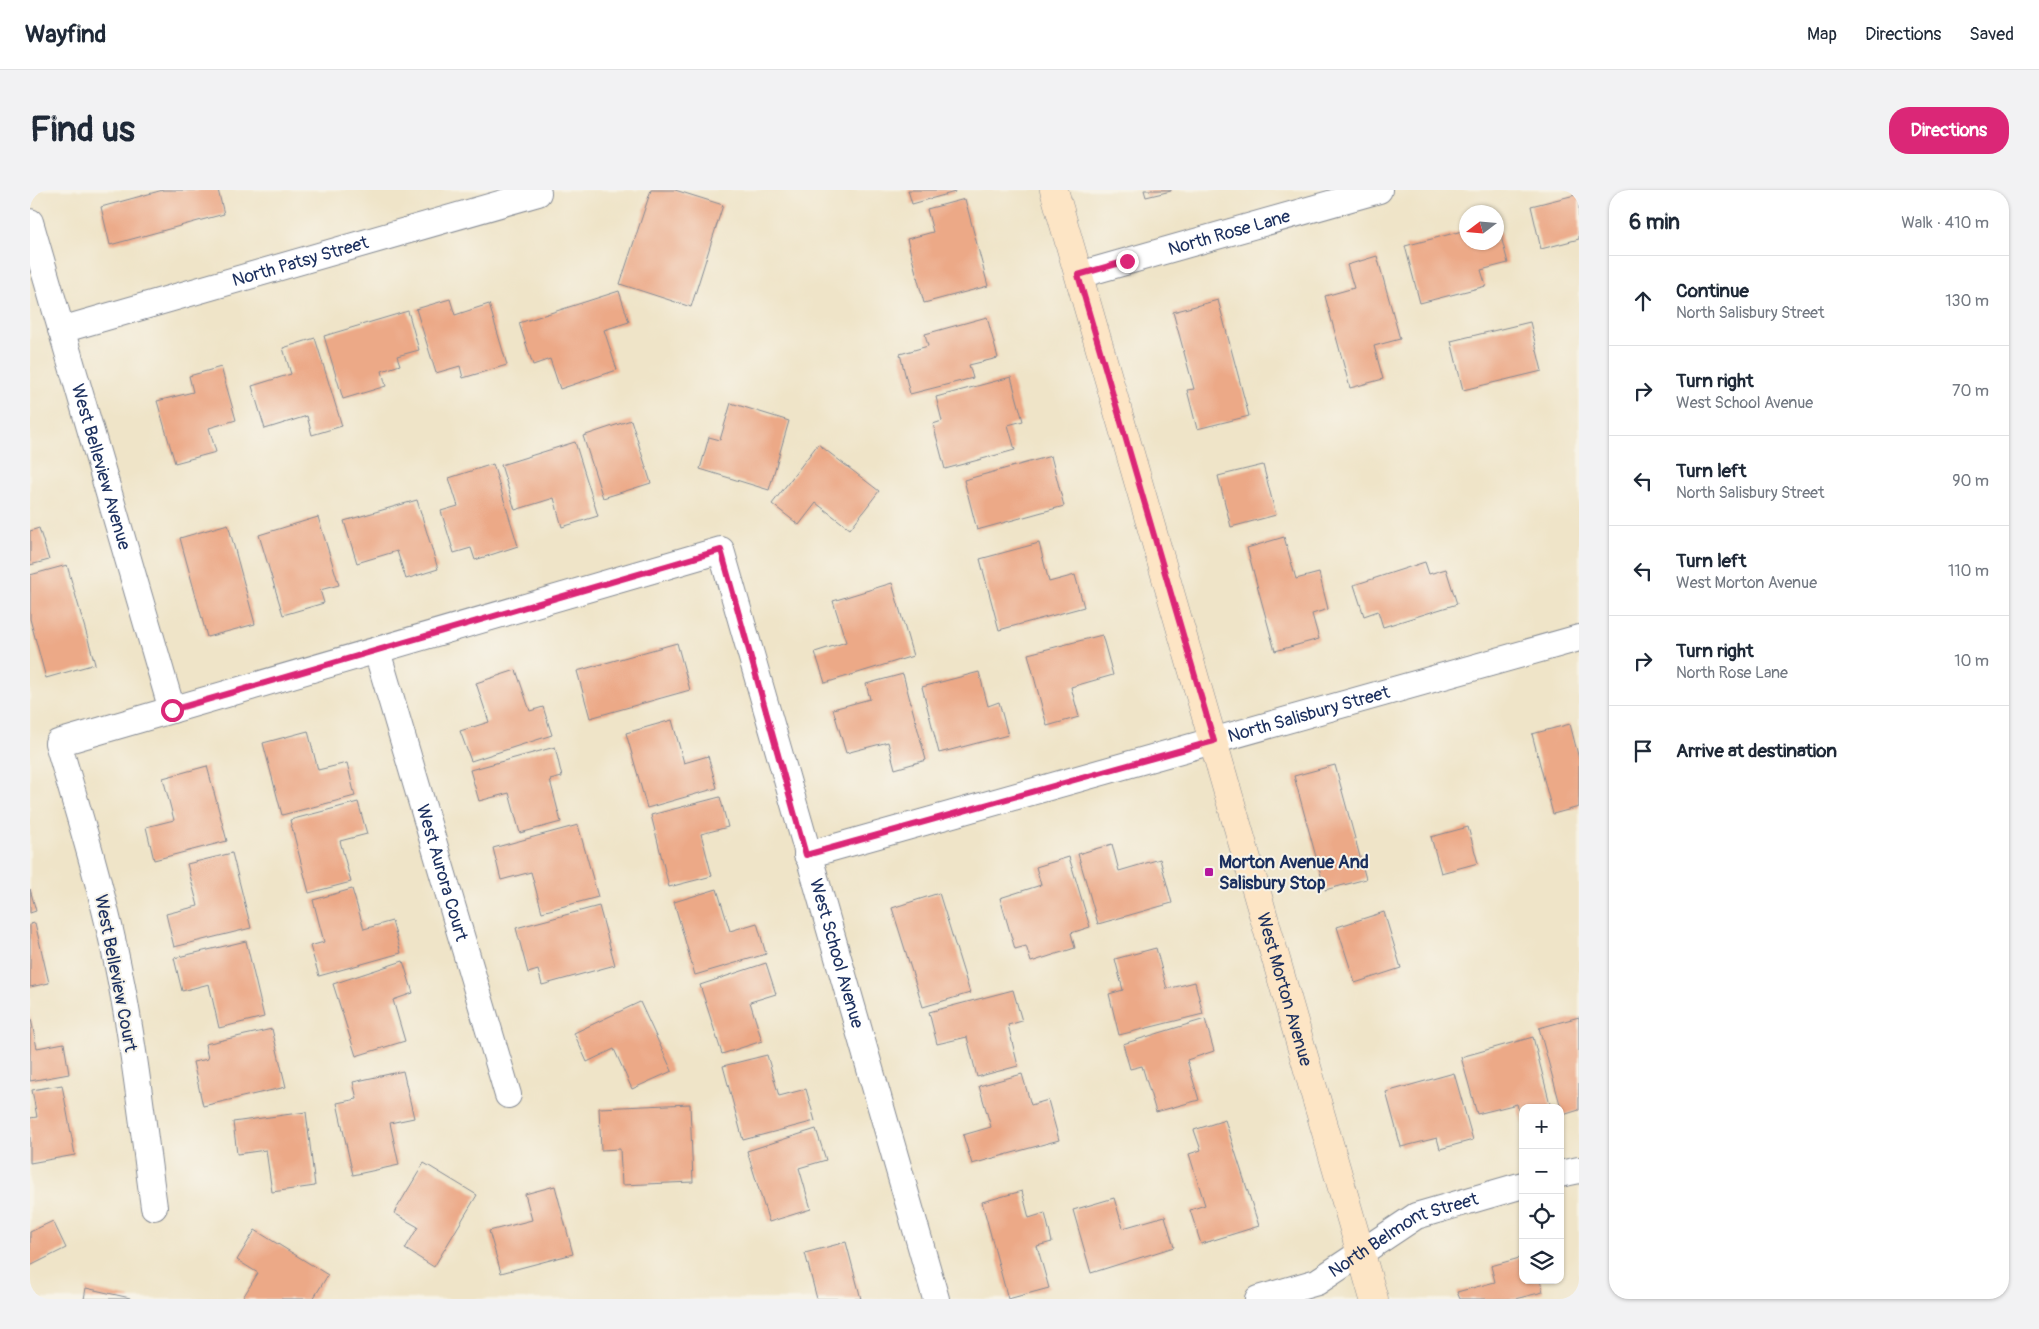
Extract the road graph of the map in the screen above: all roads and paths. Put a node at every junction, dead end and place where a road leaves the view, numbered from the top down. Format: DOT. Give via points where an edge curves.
graph roads {
  1 [pos="1054,190"];
  2 [pos="1379,190"];
  3 [pos="538,192"];
  4 [pos="30,222"];
  5 [pos="1078,275"];
  6 [pos="61,330"];
  7 [pos="1579,638"];
  8 [pos="377,651"];
  9 [pos="172,710"];
  10 [pos="1214,741"];
  11 [pos="806,855"];
  12 [pos="508,1095"];
  13 [pos="1579,1170"];
  14 [pos="1564,1173"];
  15 [pos="1519,1186"];
  16 [pos="154,1207"];
  17 [pos="1361,1254"];
  18 [pos="936,1299"];
  19 [pos="1258,1299"];
  20 [pos="1374,1299"];
  1 -- 5 [label="main road, West Morton Avenue"];
  2 -- 5 [label="street, North Rose Lane"];
  3 -- 6 [label="street, North Patsy Street"];
  4 -- 6 [label="street, West Belleview Avenue"];
  5 -- 10 [label="main road, West Morton Avenue"];
  6 -- 9 [label="street, West Belleview Avenue"];
  7 -- 10 [label="street, North Salisbury Street"];
  8 -- 9 [label="street"];
  8 -- 11 [label="street, West School Avenue" via="721,550"];
  8 -- 12 [label="street, West Aurora Court"];
  9 -- 16 [label="street, West Belleview Court" via="58,743 114,947 127,1012"];
  10 -- 11 [label="street, North Salisbury Street"];
  10 -- 17 [label="main road, West Morton Avenue"];
  11 -- 18 [label="street, West School Avenue"];
  13 -- 14 [label="street"];
  15 -- 17 [label="street, North Belmont Street" via="1416,1216"];
  17 -- 19 [label="street, North Belmont Street" via="1317,1282"];
  17 -- 20 [label="main road, West Morton Avenue"];
}
